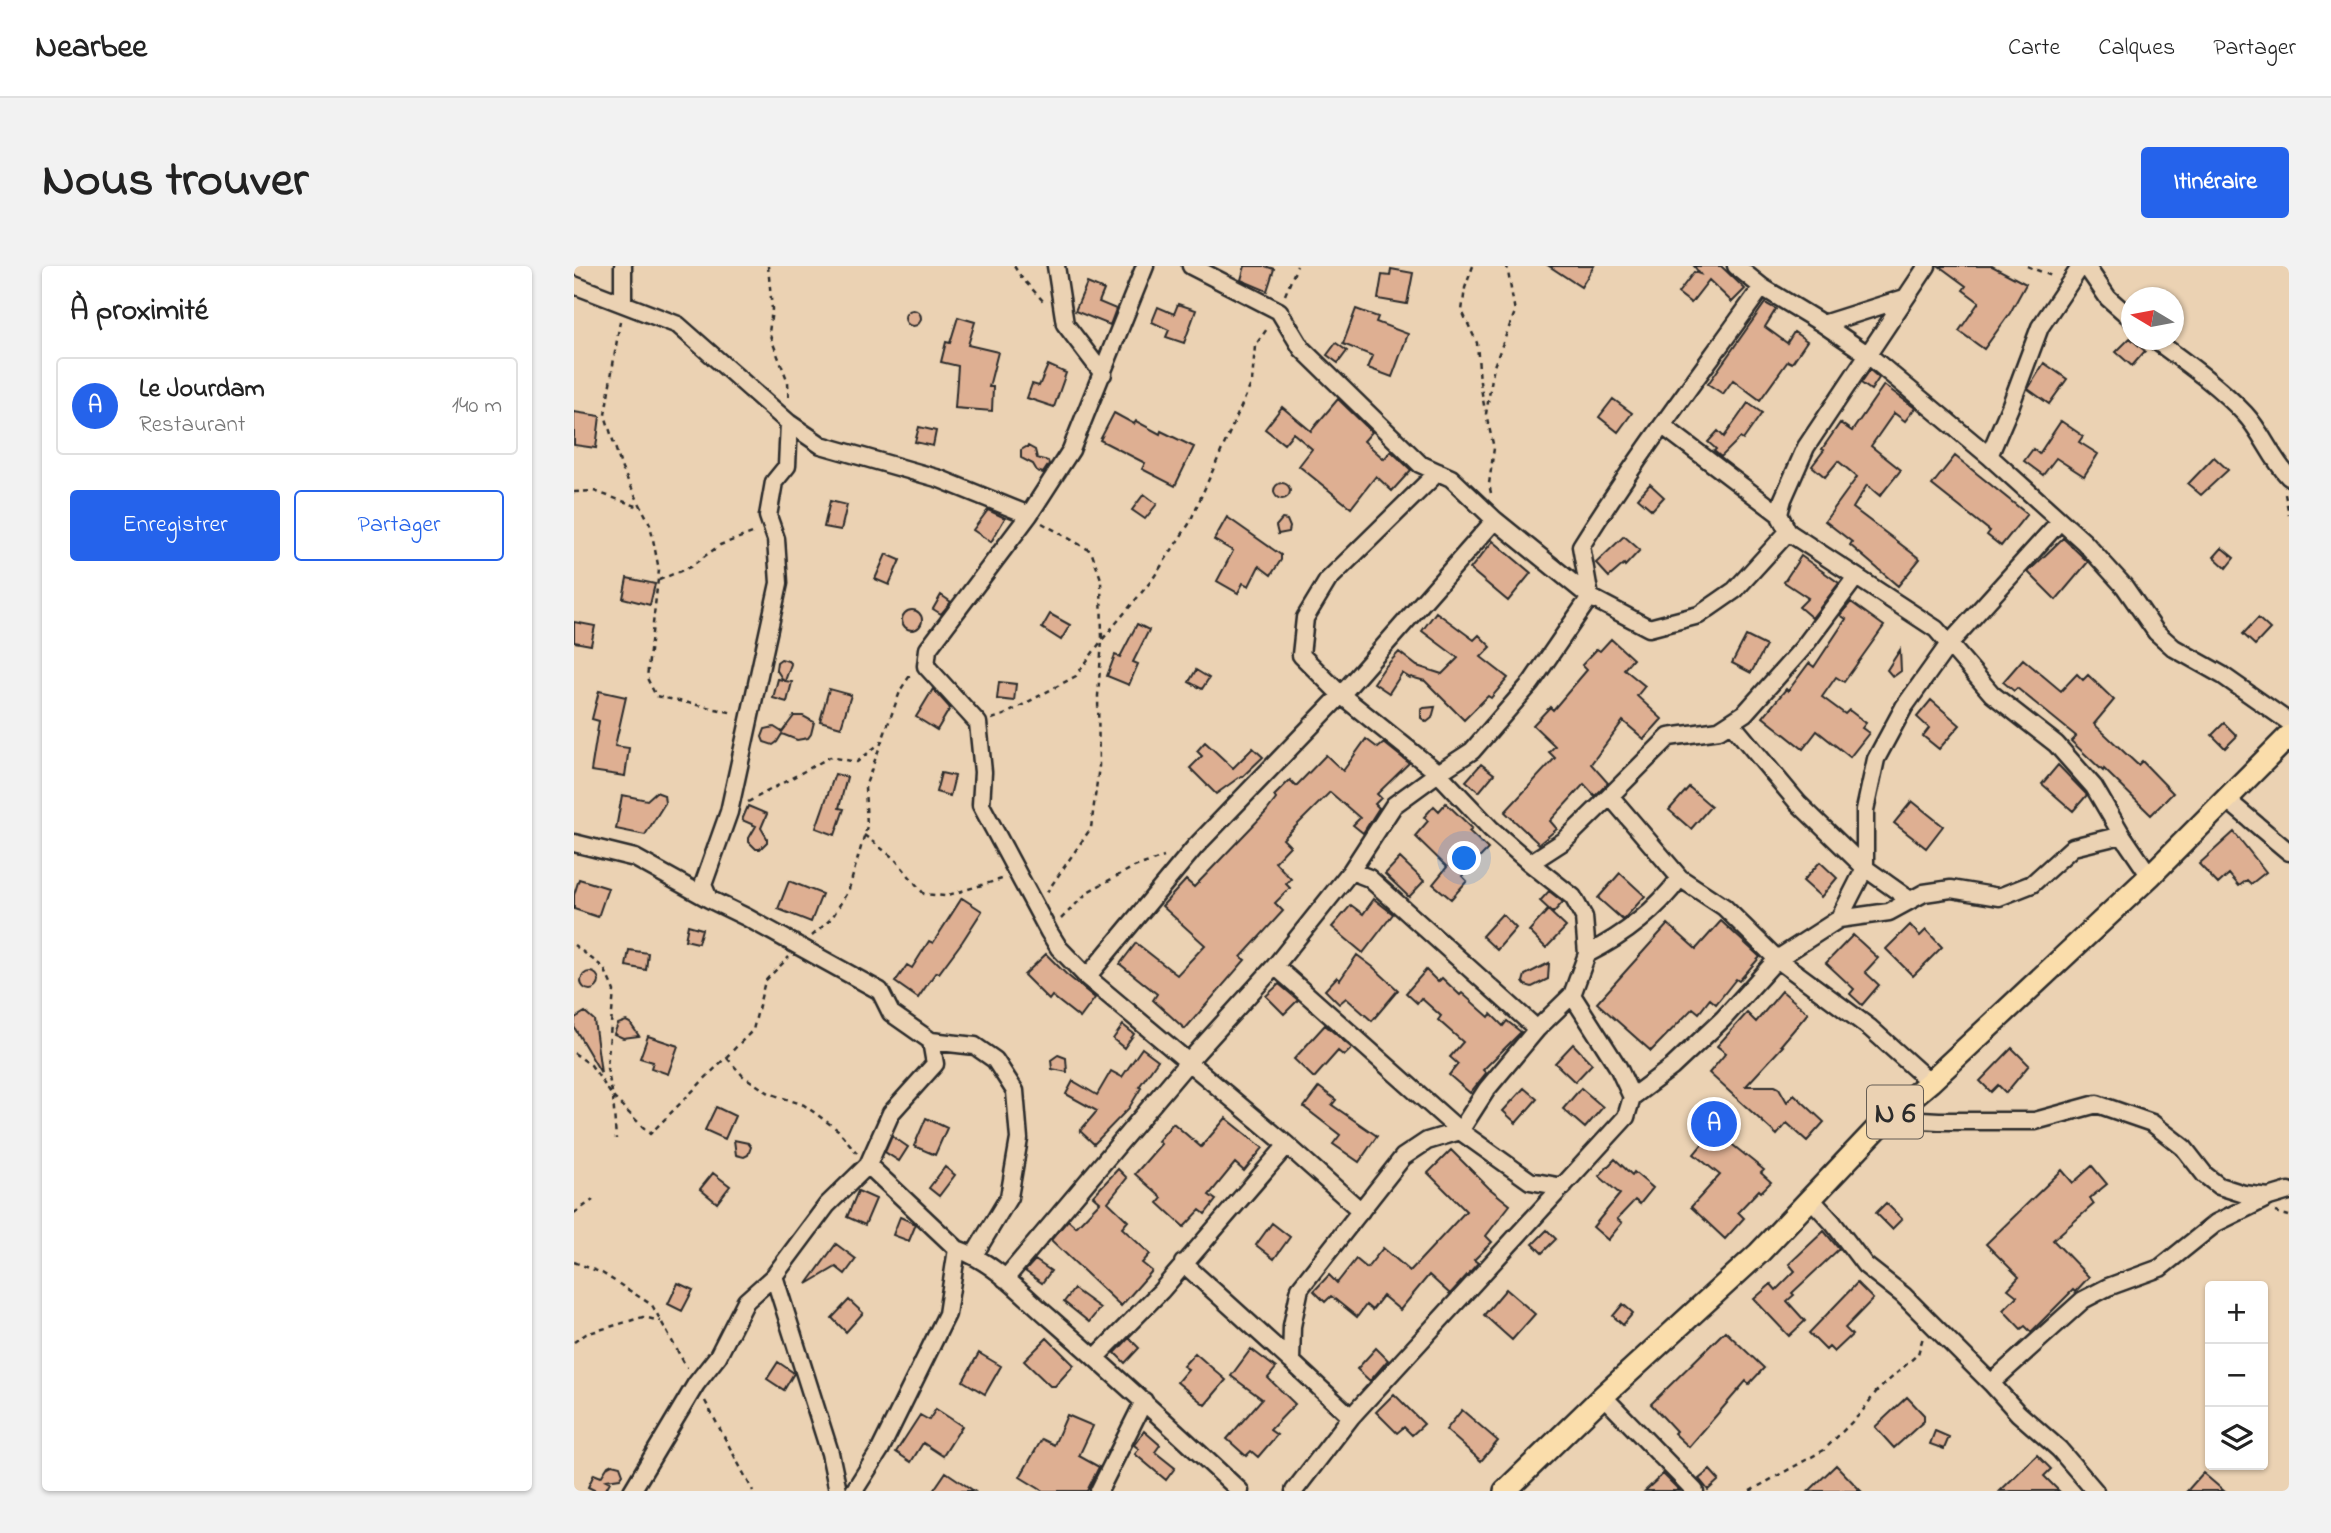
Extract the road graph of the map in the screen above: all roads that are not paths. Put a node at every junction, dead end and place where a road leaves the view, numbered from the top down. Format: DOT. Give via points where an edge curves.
graph roads {
  1 [pos="623,266"];
  2 [pos="1056,266"];
  3 [pos="1145,266"];
  4 [pos="1191,266"];
  5 [pos="1736,266"];
  6 [pos="1927,266"];
  7 [pos="2083,266"];
  8 [pos="574,285"];
  9 [pos="1762,286"];
  10 [pos="1905,298"];
  11 [pos="623,303"];
  12 [pos="2121,310"];
  13 [pos="1823,324"];
  14 [pos="2169,350"];
  15 [pos="1867,354"];
  16 [pos="1103,374"];
  17 [pos="789,423"];
  18 [pos="1663,426"];
  19 [pos="1989,456"];
  20 [pos="1438,472"];
  21 [pos="2289,477"];
  22 [pos="1779,514"];
  23 [pos="1029,515"];
  24 [pos="1495,520"];
  25 [pos="2060,521"];
  26 [pos="1787,532"];
  27 [pos="1856,577"];
  28 [pos="1590,597"];
  29 [pos="1948,645"];
  30 [pos="1340,695"];
  31 [pos="2289,722"];
  32 [pos="1731,723"];
  33 [pos="2289,736"];
  34 [pos="1438,773"];
  35 [pos="1610,796"];
  36 [pos="2226,799"];
  37 [pos="2122,835"];
  38 [pos="574,843"];
  39 [pos="2289,852"];
  40 [pos="1530,863"];
  41 [pos="1865,868"];
  42 [pos="1351,871"];
  43 [pos="2150,876"];
  44 [pos="1680,878"];
  45 [pos="709,899"];
  46 [pos="1910,900"];
  47 [pos="1839,919"];
  48 [pos="1587,954"];
  49 [pos="1777,959"];
  50 [pos="1275,966"];
  51 [pos="1087,977"];
  52 [pos="1573,995"];
  53 [pos="1537,1029"];
  54 [pos="931,1041"];
  55 [pos="1189,1060"];
  56 [pos="1930,1082"];
  57 [pos="1632,1097"];
  58 [pos="1887,1118"];
  59 [pos="1460,1131"];
  60 [pos="1287,1145"];
  61 [pos="868,1165"];
  62 [pos="1563,1187"];
  63 [pos="2289,1191"];
  64 [pos="2269,1198"];
  65 [pos="1811,1199"];
  66 [pos="1361,1211"];
  67 [pos="957,1249"];
  68 [pos="974,1255"];
  69 [pos="1183,1263"];
  70 [pos="774,1276"];
  71 [pos="1005,1279"];
  72 [pos="1095,1358"];
  73 [pos="1291,1360"];
  74 [pos="1991,1383"];
  75 [pos="1602,1396"];
  76 [pos="1144,1401"];
  77 [pos="1351,1417"];
  78 [pos="632,1491"];
  79 [pos="838,1491"];
  80 [pos="854,1491"];
  81 [pos="1099,1491"];
  82 [pos="1240,1491"];
  83 [pos="1294,1491"];
  84 [pos="1505,1491"];
  85 [pos="1695,1491"];
  86 [pos="2095,1491"];
  1 -- 11 [label="street"];
  2 -- 16 [label="street" via="1065,324"];
  3 -- 16 [label="street"];
  4 -- 20 [label="street" via="1279,311 1302,349 1420,464"];
  5 -- 9 [label="street"];
  6 -- 10 [label="street"];
  7 -- 12 [label="street"];
  7 -- 19 [label="street" via="2040,327"];
  8 -- 11 [label="street"];
  9 -- 13 [label="street"];
  9 -- 18 [label="street"];
  10 -- 13 [label="street"];
  10 -- 15 [label="street"];
  11 -- 17 [label="street" via="678,325"];
  13 -- 15 [label="street"];
  14 -- 21 [label="street" via="2246,415"];
  15 -- 19 [label="street"];
  15 -- 22 [label="street" via="1805,447"];
  16 -- 23 [label="street" via="1071,450"];
  17 -- 23 [label="street" via="821,444 940,479"];
  17 -- 45 [label="street" via="788,466 774,482 768,516 776,539 779,583 729,812 703,886"];
  18 -- 22 [label="street"];
  18 -- 28 [label="street" via="1621,481 1581,546"];
  19 -- 25 [label="street"];
  20 -- 24 [label="street" via="1451,478"];
  20 -- 30 [label="street" via="1328,580 1305,618 1301,655"];
  22 -- 26 [label="street"];
  23 -- 51 [label="street" via="928,649 926,666 978,723 981,805 1049,932"];
  24 -- 28 [label="street"];
  24 -- 30 [label="street"];
  25 -- 29 [label="street"];
  25 -- 31 [label="street" via="2124,586 2156,632"];
  26 -- 27 [label="street"];
  26 -- 28 [label="street" via="1735,590 1699,615 1648,628"];
  27 -- 29 [label="street" via="1936,629"];
  27 -- 32 [label="street" via="1802,649"];
  28 -- 34 [label="street" via="1531,683 1481,742"];
  29 -- 37 [label="street" via="1992,694 2056,744 2094,787"];
  29 -- 41 [label="street" via="1904,707 1875,759 1864,810"];
  30 -- 34 [label="street"];
  30 -- 51 [label="street" via="1195,847"];
  32 -- 35 [label="street" via="1719,730 1669,737"];
  32 -- 41 [label="street" via="1798,803"];
  33 -- 36 [label="main road, N 6"];
  34 -- 40 [label="street"];
  34 -- 42 [label="street" via="1394,805"];
  35 -- 40 [label="street" via="1564,841"];
  35 -- 44 [label="street"];
  36 -- 39 [label="street"];
  36 -- 43 [label="main road, N 6"];
  37 -- 43 [label="street"];
  37 -- 46 [label="street" via="2073,847 2032,884 1999,897 1951,889"];
  38 -- 45 [label="street" via="635,858"];
  40 -- 48 [label="street" via="1573,897 1584,917"];
  41 -- 46 [label="street"];
  41 -- 47 [label="street"];
  42 -- 50 [label="street"];
  42 -- 53 [label="street" via="1369,877"];
  43 -- 56 [label="main road, N 6"];
  44 -- 48 [label="street" via="1643,919 1618,939"];
  44 -- 49 [label="street" via="1724,907"];
  45 -- 54 [label="street" via="880,991 891,1013"];
  46 -- 47 [label="street" via="1889,912"];
  47 -- 49 [label="street"];
  48 -- 52 [label="street"];
  49 -- 56 [label="street" via="1870,1028"];
  49 -- 57 [label="street" via="1672,1067"];
  50 -- 55 [label="street"];
  50 -- 59 [label="street"];
  51 -- 55 [label="street"];
  52 -- 53 [label="street"];
  52 -- 57 [label="street"];
  53 -- 59 [label="street" via="1487,1089"];
  54 -- 61 [label="street" via="935,1064 891,1114"];
  54 -- 68 [label="street" via="975,1046 995,1060 1014,1091 1018,1139 1009,1197"];
  55 -- 60 [label="street"];
  55 -- 71 [label="street"];
  56 -- 58 [label="main road, N 6"];
  57 -- 62 [label="street" via="1626,1117"];
  58 -- 64 [label="street" via="2035,1121 2097,1104 2152,1123 2184,1148 2218,1186"];
  58 -- 65 [label="main road, N 6"];
  59 -- 62 [label="street" via="1530,1181"];
  59 -- 66 [label="street" via="1427,1141 1404,1157"];
  60 -- 66 [label="street"];
  60 -- 69 [label="street"];
  61 -- 67 [label="street"];
  61 -- 70 [label="street" via="827,1205"];
  62 -- 77 [label="street"];
  63 -- 64 [label="street"];
  64 -- 74 [label="street" via="2216,1223 2160,1268 2083,1300"];
  65 -- 74 [label="street" via="1865,1265"];
  65 -- 75 [label="main road, N 6" via="1759,1254"];
  66 -- 73 [label="street" via="1300,1288"];
  67 -- 68 [label="street"];
  67 -- 80 [label="street" via="947,1314 880,1450"];
  68 -- 71 [label="street"];
  69 -- 72 [label="street"];
  69 -- 73 [label="street"];
  70 -- 78 [label="street" via="746,1301 718,1356 696,1384"];
  70 -- 79 [label="street"];
  71 -- 72 [label="street"];
  72 -- 76 [label="street"];
  73 -- 77 [label="street"];
  74 -- 86 [label="street"];
  75 -- 84 [label="main road, N 6"];
  75 -- 85 [label="street"];
  76 -- 81 [label="street"];
  76 -- 82 [label="street"];
  77 -- 83 [label="street"];
}
